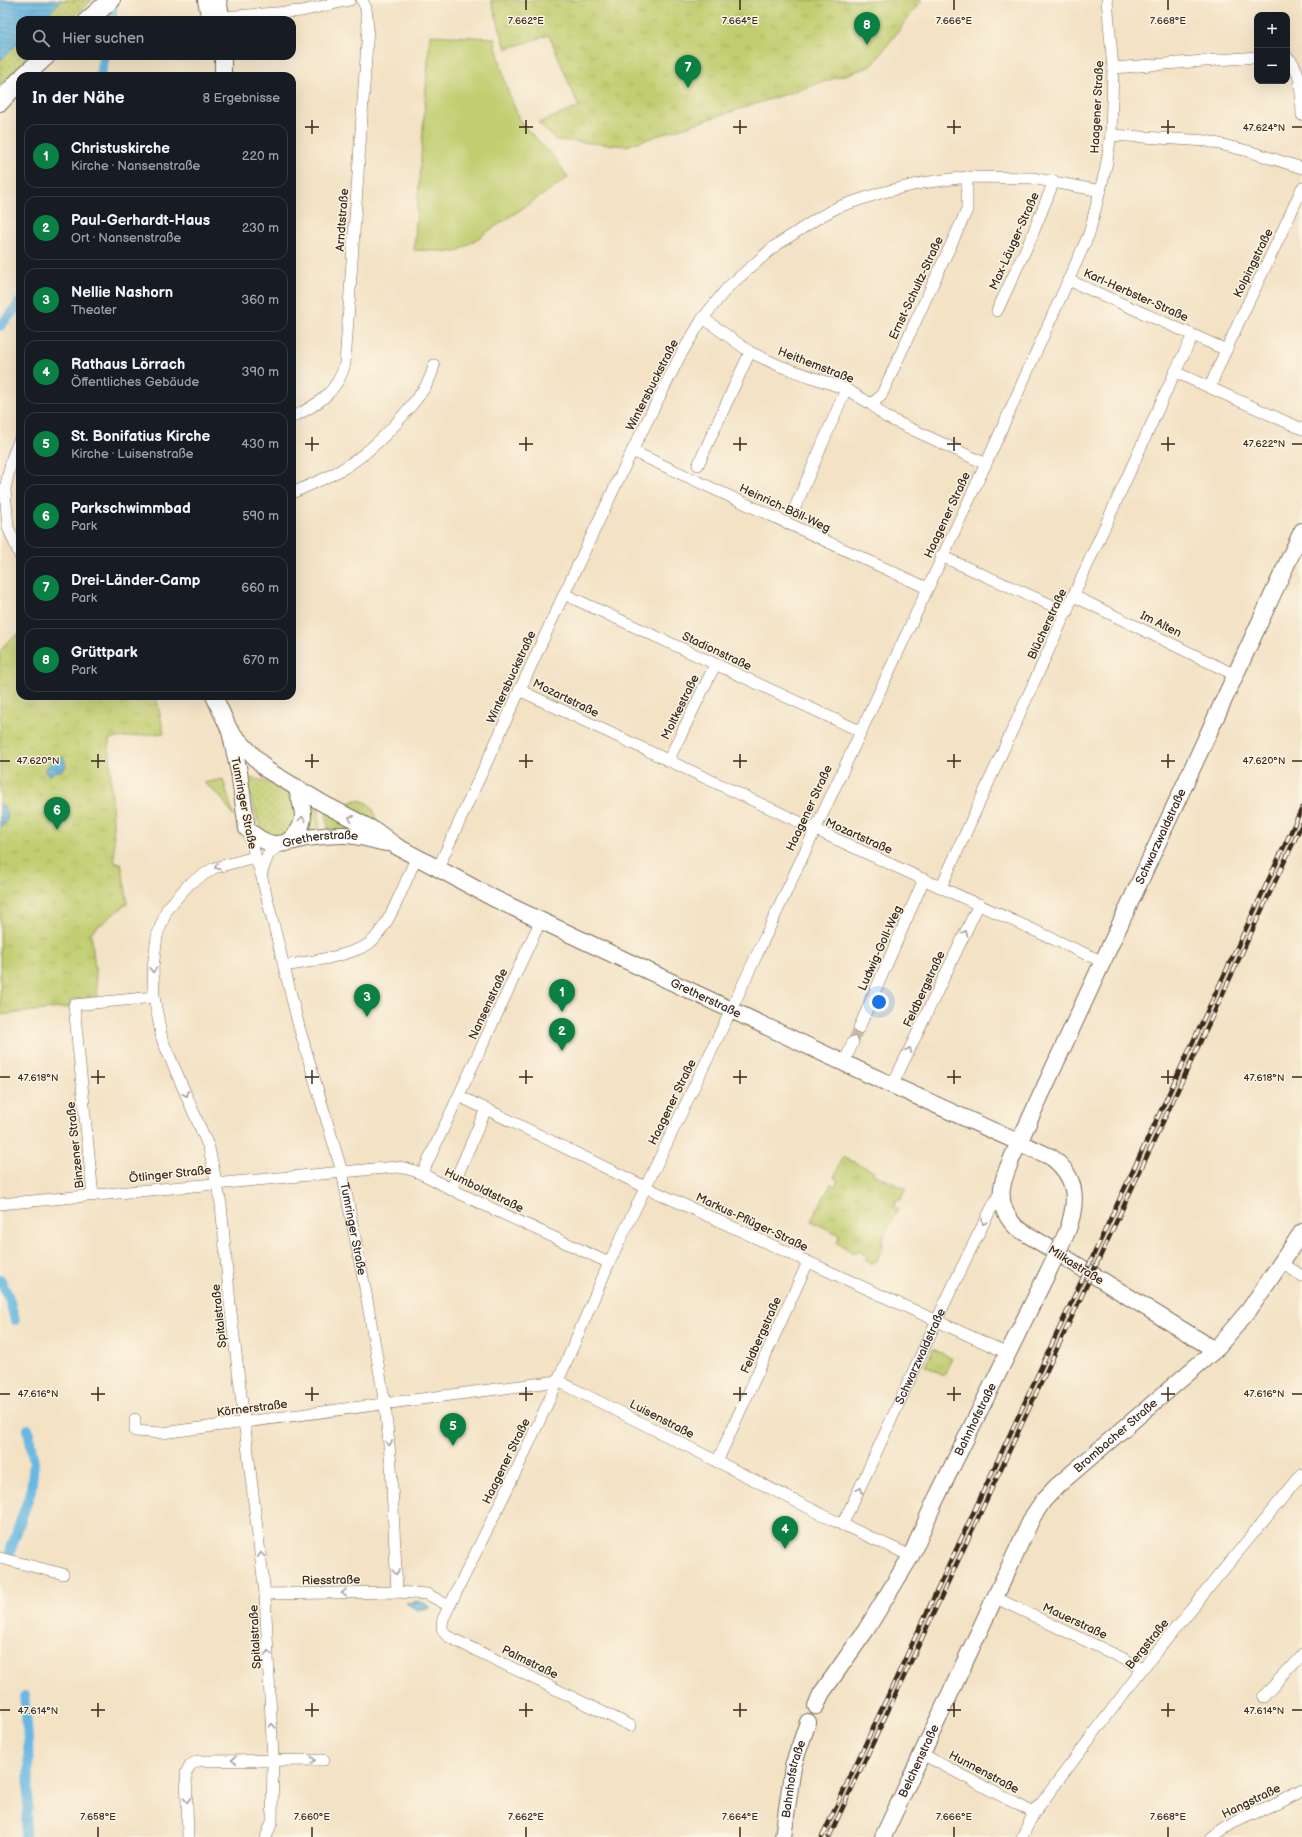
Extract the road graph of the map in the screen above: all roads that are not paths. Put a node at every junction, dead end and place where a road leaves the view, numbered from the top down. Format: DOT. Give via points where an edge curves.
graph roads {
  1 [pos="206,0"];
  2 [pos="218,0"];
  3 [pos="350,0"];
  4 [pos="362,0"];
  5 [pos="1107,0"];
  6 [pos="106,4"];
  7 [pos="92,16"];
  8 [pos="214,16"];
  9 [pos="216,16"];
  10 [pos="248,16"];
  11 [pos="1254,57"];
  12 [pos="1290,58"];
  13 [pos="42,60"];
  14 [pos="1113,68"];
  15 [pos="28,72"];
  16 [pos="16,84"];
  17 [pos="0,102"];
  18 [pos="1302,115"];
  19 [pos="1111,135"];
  20 [pos="1302,168"];
  21 [pos="967,177"];
  22 [pos="1054,181"];
  23 [pos="1302,188"];
  24 [pos="1101,191"];
  25 [pos="1068,280"];
  26 [pos="997,311"];
  27 [pos="703,318"];
  28 [pos="1193,335"];
  29 [pos="1226,350"];
  30 [pos="750,352"];
  31 [pos="434,365"];
  32 [pos="1175,372"];
  33 [pos="1210,387"];
  34 [pos="846,389"];
  35 [pos="871,404"];
  36 [pos="296,415"];
  37 [pos="1302,429"];
  38 [pos="632,451"];
  39 [pos="16,458"];
  40 [pos="986,464"];
  41 [pos="698,465"];
  42 [pos="296,491"];
  43 [pos="794,510"];
  44 [pos="1302,531"];
  45 [pos="16,546"];
  46 [pos="941,556"];
  47 [pos="927,588"];
  48 [pos="564,594"];
  49 [pos="1074,596"];
  50 [pos="1067,612"];
  51 [pos="715,665"];
  52 [pos="1236,676"];
  53 [pos="519,690"];
  54 [pos="216,700"];
  55 [pos="230,731"];
  56 [pos="860,731"];
  57 [pos="668,761"];
  58 [pos="267,770"];
  59 [pos="239,772"];
  60 [pos="296,787"];
  61 [pos="247,829"];
  62 [pos="814,829"];
  63 [pos="283,844"];
  64 [pos="396,846"];
  65 [pos="417,856"];
  66 [pos="255,857"];
  67 [pos="438,868"];
  68 [pos="261,874"];
  69 [pos="924,879"];
  70 [pos="941,886"];
  71 [pos="979,904"];
  72 [pos="540,922"];
  73 [pos="1103,962"];
  74 [pos="284,966"];
  75 [pos="154,998"];
  76 [pos="731,1010"];
  77 [pos="859,1028"];
  78 [pos="853,1042"];
  79 [pos="844,1063"];
  80 [pos="892,1086"];
  81 [pos="459,1096"];
  82 [pos="486,1109"];
  83 [pos="1019,1143"];
  84 [pos="342,1172"];
  85 [pos="422,1174"];
  86 [pos="217,1182"];
  87 [pos="645,1187"];
  88 [pos="1001,1189"];
  89 [pos="452,1190"];
  90 [pos="93,1196"];
  91 [pos="0,1204"];
  92 [pos="1302,1232"];
  93 [pos="808,1262"];
  94 [pos="609,1263"];
  95 [pos="1282,1263"];
  96 [pos="1302,1276"];
  97 [pos="937,1320"];
  98 [pos="1215,1350"];
  99 [pos="1009,1354"];
  100 [pos="558,1381"];
  101 [pos="385,1404"];
  102 [pos="135,1419"];
  103 [pos="245,1422"];
  104 [pos="717,1462"];
  105 [pos="1302,1474"];
  106 [pos="842,1525"];
  107 [pos="911,1556"];
  108 [pos="0,1558"];
  109 [pos="63,1574"];
  110 [pos="396,1592"];
  111 [pos="265,1594"];
  112 [pos="996,1598"];
  113 [pos="449,1606"];
  114 [pos="1302,1655"];
  115 [pos="1143,1668"];
  116 [pos="1263,1697"];
  117 [pos="816,1706"];
  118 [pos="808,1722"];
  119 [pos="631,1726"];
  120 [pos="922,1754"];
  121 [pos="273,1759"];
  122 [pos="324,1760"];
  123 [pos="1302,1790"];
  124 [pos="1034,1813"];
  125 [pos="188,1837"];
  126 [pos="266,1837"];
  127 [pos="783,1837"];
  128 [pos="883,1837"];
  129 [pos="1022,1837"];
  130 [pos="1212,1837"];
  1 -- 8 [label="main road"];
  2 -- 9 [label="main road"];
  3 -- 10 [label="street" via="302,11"];
  4 -- 36 [label="street, Arndtstraße" via="366,8 368,28 347,356 341,376 330,392 315,406"];
  5 -- 14 [label="street, Haagener Straße"];
  6 -- 7 [label="main road"];
  11 -- 14 [label="street"];
  12 -- 18 [label="street" via="1294,60 1298,70"];
  13 -- 15 [label="main road"];
  14 -- 19 [label="street, Haagener Straße"];
  16 -- 17 [label="main road"];
  19 -- 20 [label="street" via="1207,141"];
  19 -- 24 [label="street, Haagener Straße"];
  21 -- 22 [label="street, Wintersbuckstraße" via="1011,177"];
  21 -- 27 [label="street, Wintersbuckstraße" via="922,183 880,193 828,212 761,257 728,286"];
  21 -- 35 [label="street, Ernst-Schultz-Straße" via="967,210 881,396"];
  22 -- 24 [label="street, Wintersbuckstraße"];
  22 -- 26 [label="street, Max-Läuger-Straße"];
  23 -- 29 [label="street, Kolpingstraße"];
  24 -- 25 [label="street, Haagener Straße" via="1089,234"];
  25 -- 28 [label="street, Karl-Herbster-Straße"];
  25 -- 40 [label="street, Haagener Straße"];
  27 -- 30 [label="street, Heithemstraße"];
  27 -- 38 [label="street, Wintersbuckstraße" via="680,356"];
  28 -- 29 [label="street, Karl-Herbster-Straße"];
  28 -- 32 [label="street, Blücherstraße"];
  29 -- 33 [label="street, Kolpingstraße"];
  30 -- 34 [label="street, Heithemstraße" via="780,366"];
  30 -- 41 [label="street"];
  31 -- 42 [label="street" via="433,374 424,389 394,426 364,454 340,470"];
  32 -- 33 [label="street"];
  32 -- 49 [label="street, Blücherstraße"];
  33 -- 37 [label="street"];
  34 -- 35 [label="street, Heithemstraße"];
  34 -- 43 [label="street"];
  35 -- 40 [label="street, Heithemstraße" via="886,417"];
  38 -- 47 [label="street, Heinrich-Böll-Weg"];
  38 -- 48 [label="street, Wintersbuckstraße"];
  39 -- 45 [label="street" via="5,490 8,526"];
  40 -- 46 [label="street, Haagener Straße"];
  44 -- 52 [label="main road, Schwarzwaldstraße"];
  46 -- 47 [label="street, Haagener Straße"];
  46 -- 50 [label="street"];
  47 -- 56 [label="street, Haagener Straße"];
  48 -- 51 [label="street, Stadionstraße"];
  48 -- 53 [label="street, Wintersbuckstraße"];
  49 -- 50 [label="street, Blücherstraße"];
  49 -- 52 [label="street, Im Alten"];
  50 -- 70 [label="street, Blücherstraße"];
  51 -- 56 [label="street, Stadionstraße"];
  51 -- 57 [label="street, Moltkestraße"];
  52 -- 73 [label="main road, Schwarzwaldstraße"];
  53 -- 57 [label="street, Mozartstraße"];
  53 -- 67 [label="street, Wintersbuckstraße"];
  54 -- 55 [label="main road, Tumringer Straße"];
  55 -- 58 [label="main road, Tumringer Straße"];
  55 -- 59 [label="main road, Tumringer Straße"];
  56 -- 62 [label="street, Haagener Straße"];
  57 -- 62 [label="street, Mozartstraße"];
  58 -- 59 [label="main road"];
  58 -- 60 [label="main road, Gretherstraße"];
  59 -- 61 [label="main road, Tumringer Straße"];
  63 -- 60 [label="main road, one-way" via="298,832 302,825 303,807"];
  64 -- 60 [label="main road, Gretherstraße, one-way" via="376,831"];
  61 -- 63 [label="main road, Gretherstraße" via="266,842"];
  61 -- 66 [label="street, Tumringer Straße"];
  62 -- 69 [label="street, Mozartstraße"];
  62 -- 76 [label="street, Haagener Straße"];
  63 -- 64 [label="main road, Gretherstraße" via="306,838 344,835"];
  63 -- 68 [label="street, Tumringer Straße" via="270,853"];
  64 -- 65 [label="main road, Gretherstraße"];
  65 -- 67 [label="main road, Gretherstraße"];
  65 -- 74 [label="street" via="383,928 366,946 334,956"];
  66 -- 68 [label="street, Tumringer Straße"];
  66 -- 75 [label="street, Spitalstraße, one-way" via="214,868 200,876 189,884 167,909 157,936 153,967"];
  67 -- 72 [label="main road, Gretherstraße"];
  68 -- 74 [label="street, Tumringer Straße"];
  69 -- 70 [label="street, Mozartstraße"];
  69 -- 77 [label="street, Ludwig-Goll-Weg"];
  70 -- 71 [label="street, Mozartstraße"];
  71 -- 73 [label="street, Mozartstraße"];
  80 -- 71 [label="street, Feldbergstraße, one-way"];
  72 -- 76 [label="main road, Gretherstraße"];
  72 -- 81 [label="street, Nansenstraße"];
  73 -- 83 [label="main road, Schwarzwaldstraße"];
  74 -- 84 [label="street, Tumringer Straße" via="299,1027"];
  75 -- 86 [label="street, Spitalstraße, one-way" via="162,1039 209,1148"];
  75 -- 90 [label="street, Binzener Straße" via="74,1005"];
  76 -- 79 [label="main road, Gretherstraße"];
  76 -- 87 [label="street, Haagener Straße"];
  78 -- 79 [label="street"];
  79 -- 80 [label="main road, Gretherstraße"];
  80 -- 83 [label="main road, Gretherstraße"];
  81 -- 82 [label="street"];
  81 -- 85 [label="street, Nansenstraße"];
  82 -- 87 [label="street, Markus-Pflüger-Straße"];
  82 -- 89 [label="street"];
  83 -- 88 [label="main road, Milkastraße"];
  83 -- 99 [label="main road, Bahnhofstraße, bridge" via="1051,1157 1067,1172 1074,1198 1067,1232"];
  84 -- 85 [label="street, Humboldtstraße" via="396,1167 413,1169"];
  84 -- 86 [label="street, Ötlinger Straße"];
  84 -- 101 [label="street, Tumringer Straße"];
  85 -- 89 [label="street, Humboldtstraße"];
  86 -- 90 [label="street, Ötlinger Straße"];
  86 -- 103 [label="street, Spitalstraße"];
  87 -- 93 [label="street, Markus-Pflüger-Straße"];
  87 -- 94 [label="street, Haagener Straße"];
  88 -- 97 [label="street, Schwarzwaldstraße, one-way" via="966,1255"];
  88 -- 98 [label="main road, Milkastraße" via="1005,1213 1017,1228"];
  89 -- 94 [label="street, Humboldtstraße"];
  90 -- 91 [label="street, Ötlinger Straße"];
  92 -- 95 [label="main road, Brombacher Straße"];
  93 -- 97 [label="street, Markus-Pflüger-Straße"];
  93 -- 104 [label="street, Feldbergstraße"];
  94 -- 100 [label="street, Haagener Straße"];
  95 -- 96 [label="street"];
  95 -- 98 [label="main road, Brombacher Straße" via="1237,1326"];
  97 -- 99 [label="street, Markus-Pflüger-Straße"];
  106 -- 97 [label="street, Schwarzwaldstraße, one-way"];
  98 -- 112 [label="main road, Brombacher Straße" via="1056,1486 1033,1516"];
  99 -- 107 [label="main road, Bahnhofstraße" via="934,1503"];
  100 -- 101 [label="street"];
  100 -- 104 [label="street, Luisenstraße"];
  100 -- 113 [label="street, Haagener Straße"];
  101 -- 103 [label="street, Körnerstraße"];
  101 -- 110 [label="street, Tumringer Straße, one-way" via="391,1465"];
  102 -- 103 [label="street, Körnerstraße" via="135,1431 162,1433"];
  111 -- 103 [label="street, Spitalstraße, one-way"];
  104 -- 106 [label="street, Luisenstraße"];
  105 -- 115 [label="street, Bergstraße"];
  106 -- 107 [label="street, Luisenstraße"];
  107 -- 117 [label="main road, Bahnhofstraße" via="866,1630 821,1694"];
  108 -- 109 [label="street"];
  110 -- 111 [label="street, Riesstraße, one-way"];
  110 -- 113 [label="street, Riesstraße" via="427,1594"];
  121 -- 111 [label="street, Spitalstraße, one-way"];
  112 -- 115 [label="street, Mauerstraße"];
  112 -- 120 [label="main road, Belchenstraße"];
  113 -- 119 [label="street, Palmstraße" via="441,1626 449,1637"];
  114 -- 116 [label="street"];
  115 -- 124 [label="street, Bergstraße"];
  118 -- 127 [label="main road, Bahnhofstraße" via="793,1766"];
  120 -- 124 [label="street, Hunnenstraße"];
  120 -- 128 [label="main road, Belchenstraße"];
  121 -- 122 [label="street, one-way"];
  121 -- 125 [label="street, one-way" via="198,1761 190,1765 186,1773"];
  121 -- 126 [label="street, Spitalstraße" via="272,1822"];
  123 -- 130 [label="street, Hangstraße" via="1233,1823"];
  124 -- 129 [label="street, Bergstraße"];
}
